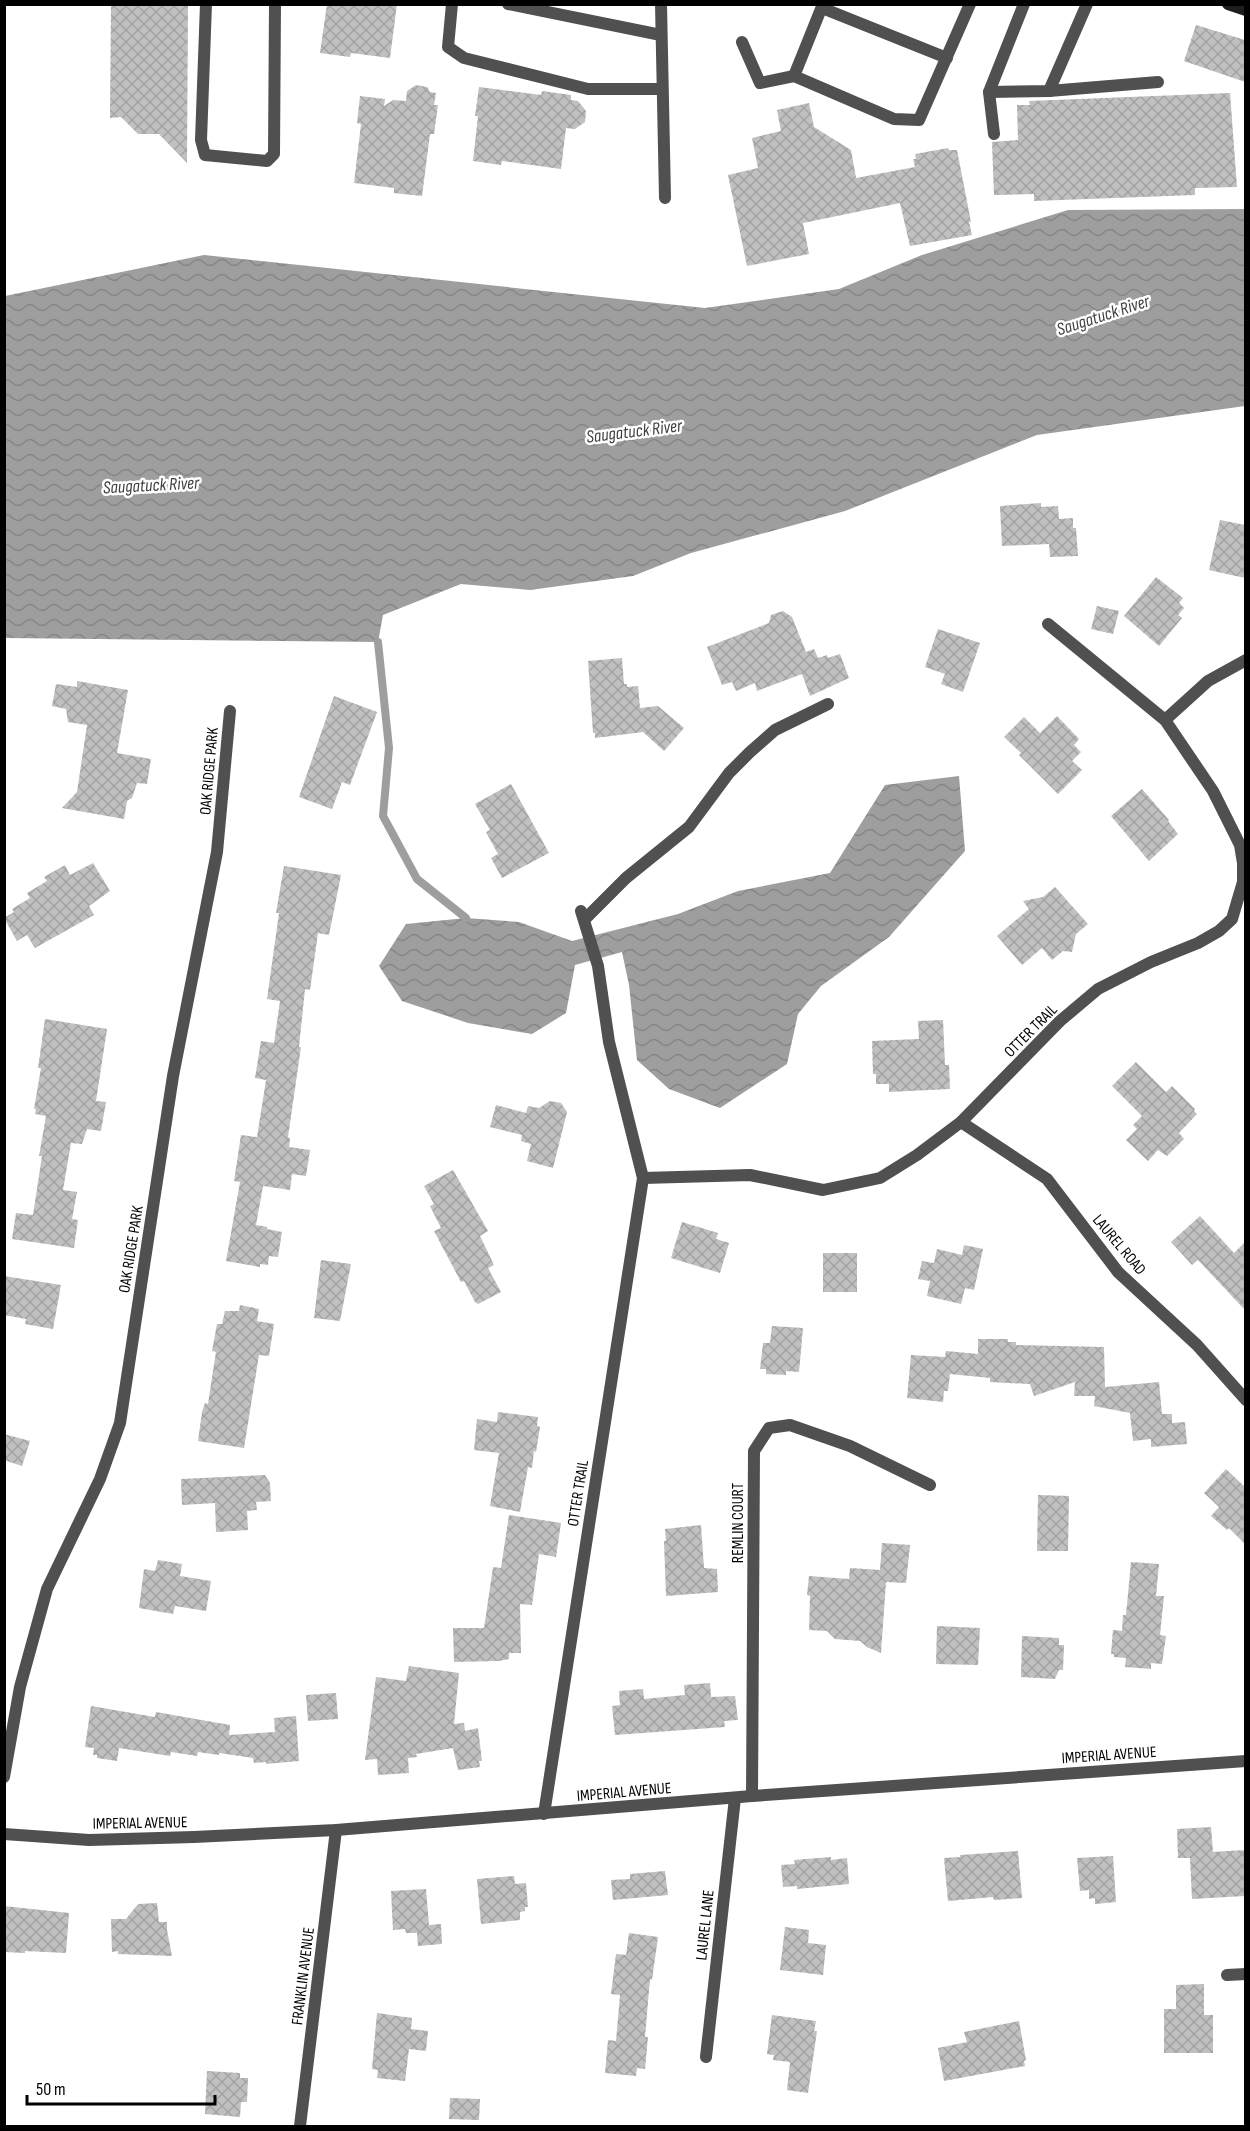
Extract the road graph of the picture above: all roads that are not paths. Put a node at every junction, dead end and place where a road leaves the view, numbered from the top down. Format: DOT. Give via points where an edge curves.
graph roads {
  1 [pos="206,4"];
  2 [pos="275,4"];
  3 [pos="452,4"];
  4 [pos="507,4"];
  5 [pos="661,4"];
  6 [pos="970,4"];
  7 [pos="1024,4"];
  8 [pos="1087,4"];
  9 [pos="1228,4"];
  10 [pos="823,6"];
  11 [pos="1245,10"];
  12 [pos="661,35"];
  13 [pos="742,42"];
  14 [pos="947,58"];
  15 [pos="794,76"];
  16 [pos="1158,82"];
  17 [pos="662,89"];
  18 [pos="1049,91"];
  19 [pos="989,92"];
  20 [pos="994,134"];
  21 [pos="665,198"];
  22 [pos="1048,624"];
  23 [pos="1245,660"];
  24 [pos="828,704"];
  25 [pos="230,711"];
  26 [pos="1165,720"];
  27 [pos="961,1122"];
  28 [pos="644,1178"];
  29 [pos="1245,1400"];
  30 [pos="930,1485"];
  31 [pos="1245,1761"];
  32 [pos="4,1777"];
  33 [pos="752,1796"];
  34 [pos="735,1798"];
  35 [pos="543,1814"];
  36 [pos="336,1830"];
  37 [pos="4,1834"];
  38 [pos="1245,1974"];
  39 [pos="1227,1975"];
  40 [pos="705,2057"];
  41 [pos="300,2127"];
  1 -- 2 [label="street" via="201,140 205,155 267,161 274,154"];
  3 -- 17 [label="street" via="448,47 464,58 588,89"];
  4 -- 12 [label="street"];
  5 -- 12 [label="street"];
  6 -- 14 [label="street"];
  7 -- 19 [label="street"];
  8 -- 18 [label="street"];
  9 -- 11 [label="main road"];
  10 -- 14 [label="street"];
  10 -- 15 [label="street"];
  12 -- 17 [label="street"];
  13 -- 15 [label="street" via="760,82"];
  14 -- 15 [label="street" via="919,120 894,119"];
  16 -- 18 [label="street"];
  17 -- 21 [label="street"];
  18 -- 19 [label="street"];
  19 -- 20 [label="street"];
  22 -- 26 [label="street, OTTER TRAIL"];
  23 -- 26 [label="street" via="1208,681"];
  24 -- 28 [label="street, OTTER TRAIL" via="775,730 729,773 689,827 583,915 598,966 609,1042"];
  25 -- 32 [label="street, OAK RIDGE PARK" via="217,852 173,1076 120,1423 100,1479 47,1589 20,1687"];
  26 -- 27 [label="street, OTTER TRAIL" via="1213,791 1240,845 1243,882 1232,919 1219,932 1198,943 1098,989"];
  27 -- 28 [label="street, OTTER TRAIL" via="880,1178 823,1190 750,1174"];
  27 -- 29 [label="street, LAUREL ROAD" via="1047,1179 1118,1272 1197,1345"];
  28 -- 35 [label="street, OTTER TRAIL"];
  30 -- 33 [label="street, REMLIN COURT" via="849,1446 790,1425 769,1428 754,1451"];
  31 -- 33 [label="street, IMPERIAL AVENUE"];
  33 -- 34 [label="street, IMPERIAL AVENUE"];
  34 -- 35 [label="street, IMPERIAL AVENUE"];
  34 -- 40 [label="street, LAUREL LANE"];
  35 -- 36 [label="street, IMPERIAL AVENUE"];
  36 -- 37 [label="street, IMPERIAL AVENUE" via="89,1840"];
  36 -- 41 [label="street, FRANKLIN AVENUE"];
  38 -- 39 [label="street"];
}
